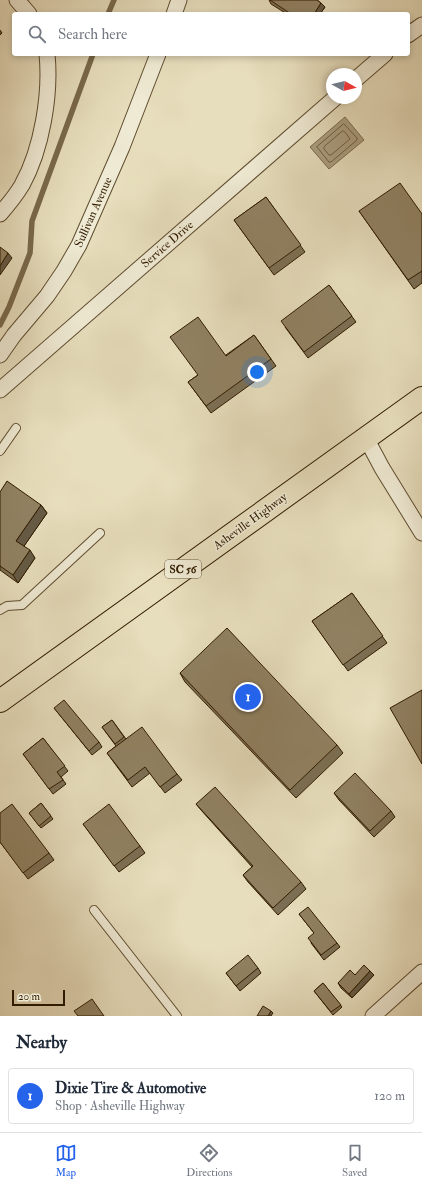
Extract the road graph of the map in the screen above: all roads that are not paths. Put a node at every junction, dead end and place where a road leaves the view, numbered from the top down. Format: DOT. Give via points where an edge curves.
graph roads {
  1 [pos="17,0"];
  2 [pos="179,0"];
  3 [pos="27,12"];
  4 [pos="175,12"];
  5 [pos="422,25"];
  6 [pos="410,34"];
  7 [pos="47,56"];
  8 [pos="157,56"];
  9 [pos="383,56"];
  10 [pos="362,74"];
  11 [pos="328,104"];
  12 [pos="0,214"];
  13 [pos="0,355"];
  14 [pos="0,390"];
  15 [pos="422,398"];
  16 [pos="16,428"];
  17 [pos="366,438"];
  18 [pos="0,451"];
  19 [pos="100,533"];
  20 [pos="422,533"];
  21 [pos="0,601"];
  22 [pos="4,608"];
  23 [pos="0,701"];
  24 [pos="94,910"];
  25 [pos="422,972"];
  26 [pos="177,1016"];
  27 [pos="373,1016"];
  1 -- 3 [label="street"];
  2 -- 4 [label="street"];
  5 -- 6 [label="street"];
  7 -- 12 [label="street" via="48,92 32,164 22,185"];
  8 -- 13 [label="street, Sullivan Avenue" via="122,147 79,245 51,290"];
  9 -- 10 [label="street"];
  11 -- 14 [label="street, Service Drive"];
  15 -- 17 [label="main road, Asheville Highway / SC 56"];
  16 -- 18 [label="lane"];
  17 -- 20 [label="street"];
  17 -- 23 [label="main road, Asheville Highway / SC 56"];
  19 -- 22 [label="lane" via="22,605"];
  21 -- 22 [label="lane"];
  24 -- 26 [label="lane"];
  25 -- 27 [label="street"];
}
